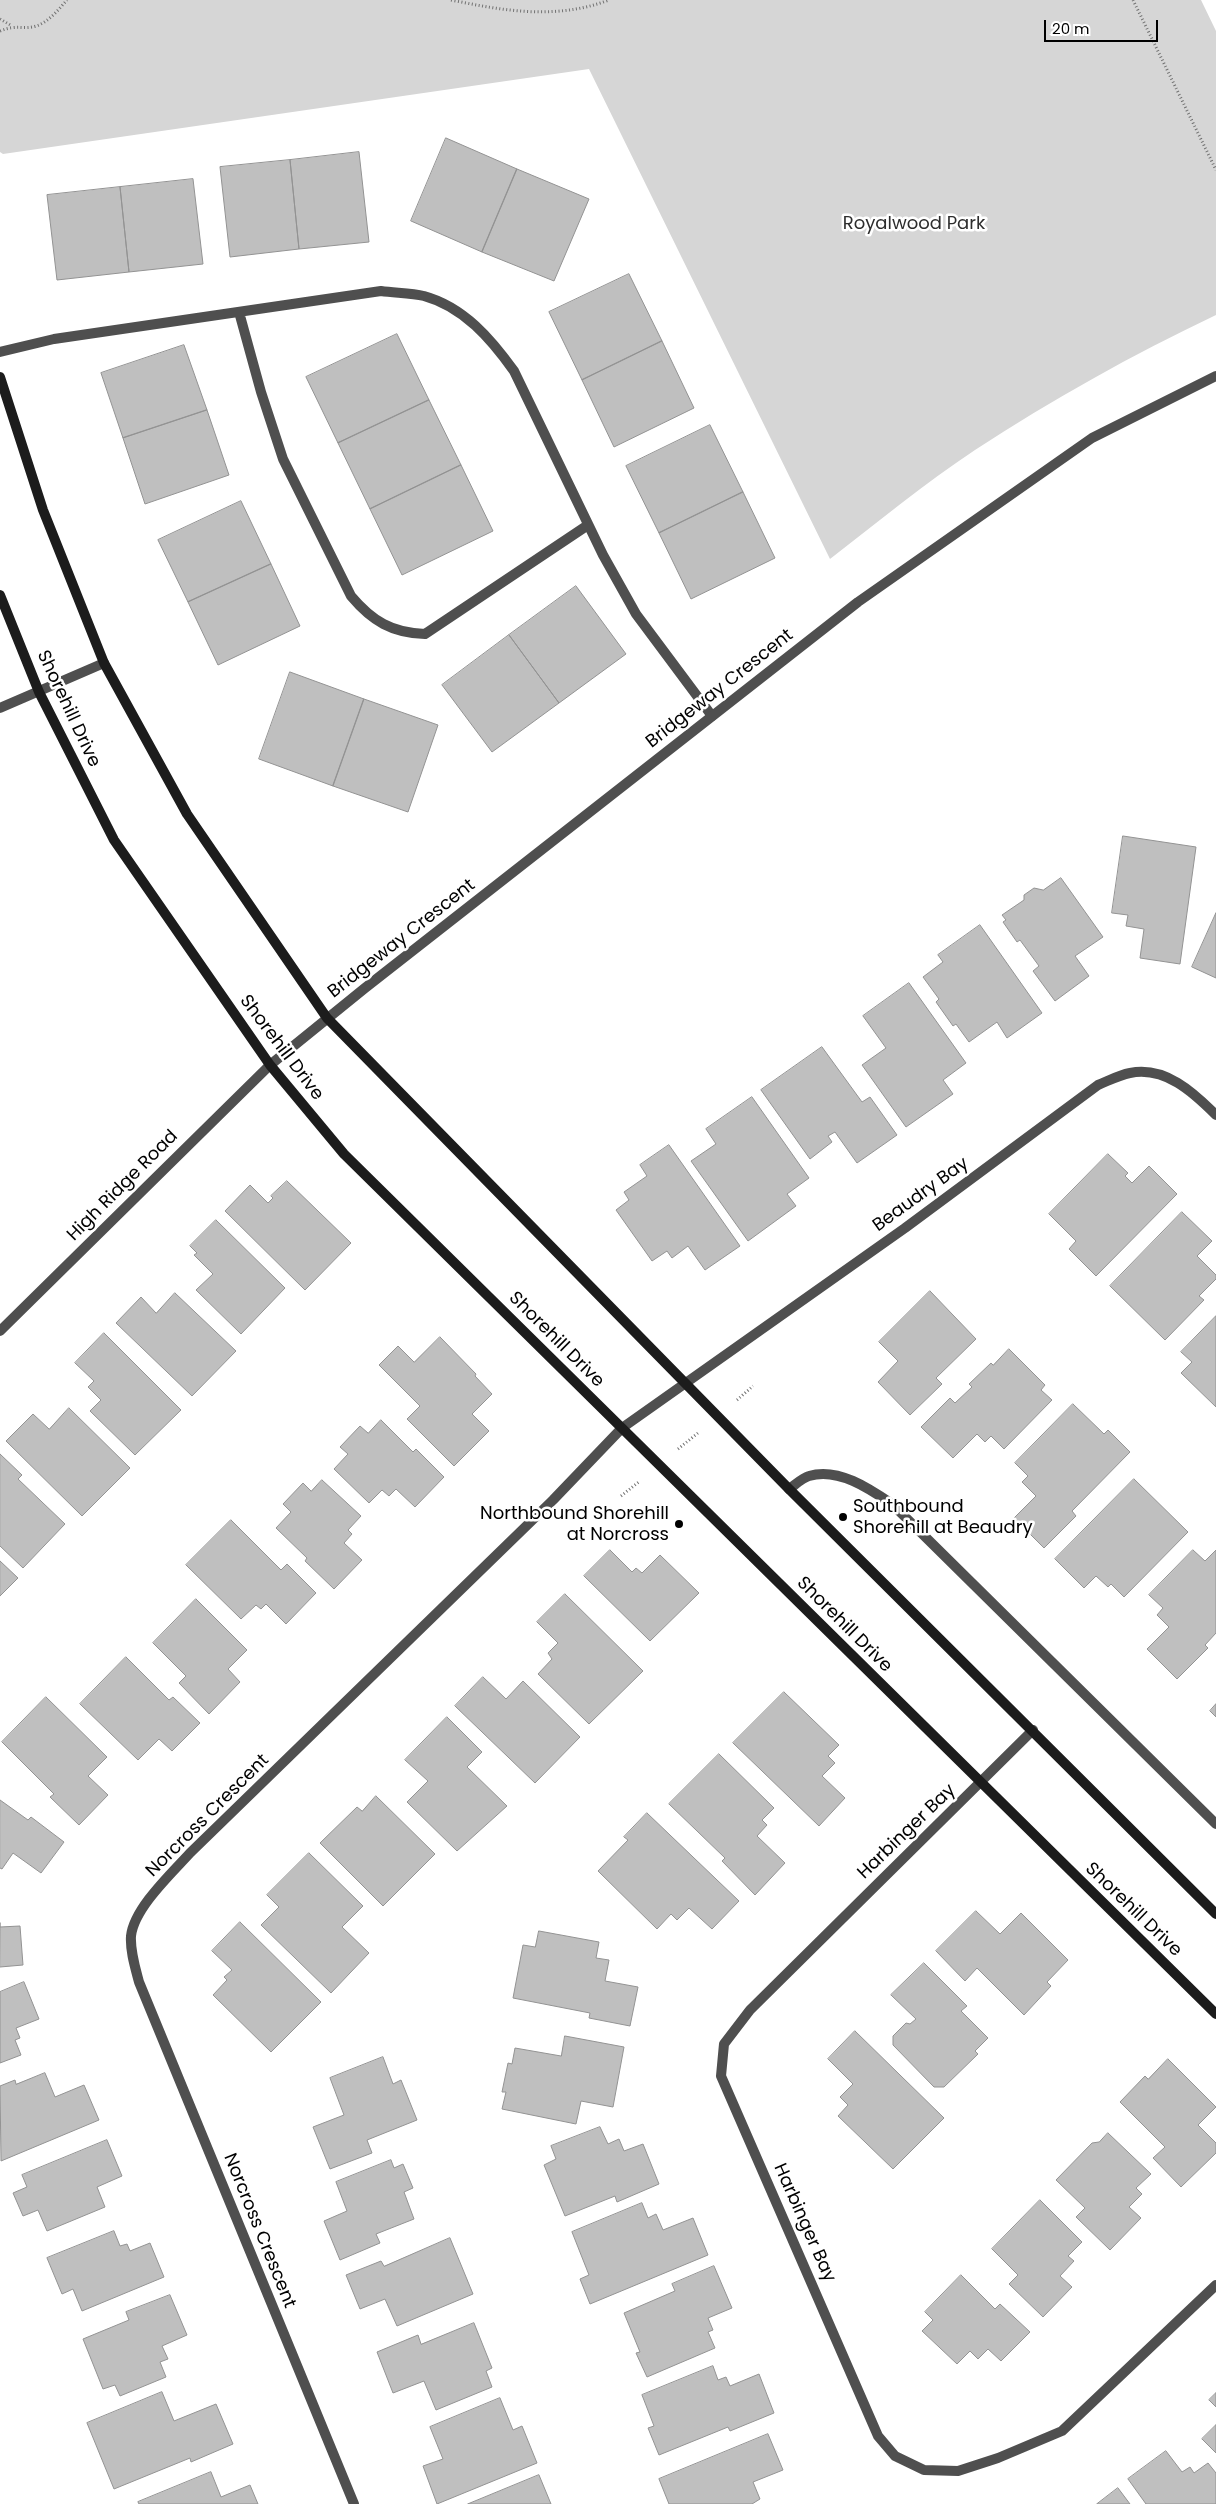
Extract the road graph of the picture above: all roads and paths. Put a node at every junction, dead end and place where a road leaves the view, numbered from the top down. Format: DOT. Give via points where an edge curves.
graph roads {
  1 [pos="67,0"];
  2 [pos="451,0"];
  3 [pos="609,0"];
  4 [pos="1133,0"];
  5 [pos="0,19"];
  6 [pos="13,26"];
  7 [pos="0,32"];
  8 [pos="1216,170"];
  9 [pos="239,312"];
  10 [pos="0,352"];
  11 [pos="1216,376"];
  12 [pos="0,377"];
  13 [pos="588,526"];
  14 [pos="0,594"];
  15 [pos="104,663"];
  16 [pos="39,692"];
  17 [pos="0,708"];
  18 [pos="712,716"];
  19 [pos="327,1018"];
  20 [pos="270,1065"];
  21 [pos="1216,1115"];
  22 [pos="0,1331"];
  23 [pos="687,1382"];
  24 [pos="753,1386"];
  25 [pos="652,1407"];
  26 [pos="718,1416"];
  27 [pos="622,1428"];
  28 [pos="659,1465"];
  29 [pos="789,1489"];
  30 [pos="621,1496"];
  31 [pos="1033,1730"];
  32 [pos="981,1783"];
  33 [pos="1216,1824"];
  34 [pos="1216,1914"];
  35 [pos="1216,2014"];
  36 [pos="1216,2284"];
  37 [pos="354,2504"];
  1 -- 6 [label="path" via="51,17 36,26"];
  2 -- 3 [label="path" via="506,11 550,13"];
  4 -- 8 [label="path"];
  5 -- 6 [label="path"];
  6 -- 7 [label="path"];
  9 -- 10 [label="street" via="54,339"];
  9 -- 13 [label="street" via="382,291 424,296 463,314 495,344 514,371"];
  9 -- 13 [label="street" via="283,459 351,596 363,610 386,626 404,633 425,634"];
  11 -- 18 [label="street, Bridgeway Crescent" via="1092,438 858,602"];
  12 -- 15 [label="street" via="43,510"];
  13 -- 18 [label="street" via="636,614"];
  14 -- 16 [label="street, Shorehill Drive"];
  15 -- 16 [label="street"];
  15 -- 19 [label="street" via="187,814"];
  16 -- 17 [label="street"];
  16 -- 20 [label="street, Shorehill Drive" via="114,840"];
  18 -- 19 [label="street, Bridgeway Crescent"];
  19 -- 20 [label="street, Bridgeway Crescent"];
  19 -- 23 [label="street"];
  20 -- 22 [label="street, High Ridge Road"];
  20 -- 27 [label="street, Shorehill Drive" via="344,1154"];
  21 -- 23 [label="street, Beaudry Bay" via="1196,1095 1164,1075 1145,1071 1128,1073 1098,1085 905,1228"];
  23 -- 25 [label="street, Beaudry Bay"];
  23 -- 26 [label="street"];
  24 -- 26 [label="path"];
  25 -- 27 [label="street, Norcross Crescent"];
  26 -- 28 [label="path"];
  26 -- 29 [label="street"];
  27 -- 28 [label="street, Shorehill Drive"];
  27 -- 37 [label="street, Norcross Crescent" via="553,1500 190,1853 156,1891 131,1934 139,1982"];
  28 -- 30 [label="path"];
  28 -- 32 [label="street, Shorehill Drive"];
  29 -- 31 [label="street"];
  29 -- 33 [label="street" via="808,1476 824,1474 845,1478 870,1489 892,1504"];
  31 -- 32 [label="street, Harbinger Bay"];
  31 -- 34 [label="street"];
  32 -- 35 [label="street, Shorehill Drive"];
  32 -- 36 [label="street, Harbinger Bay" via="784,1974 724,2044 721,2076 878,2436 895,2456 924,2470 958,2471 998,2458 1062,2430"];
}
